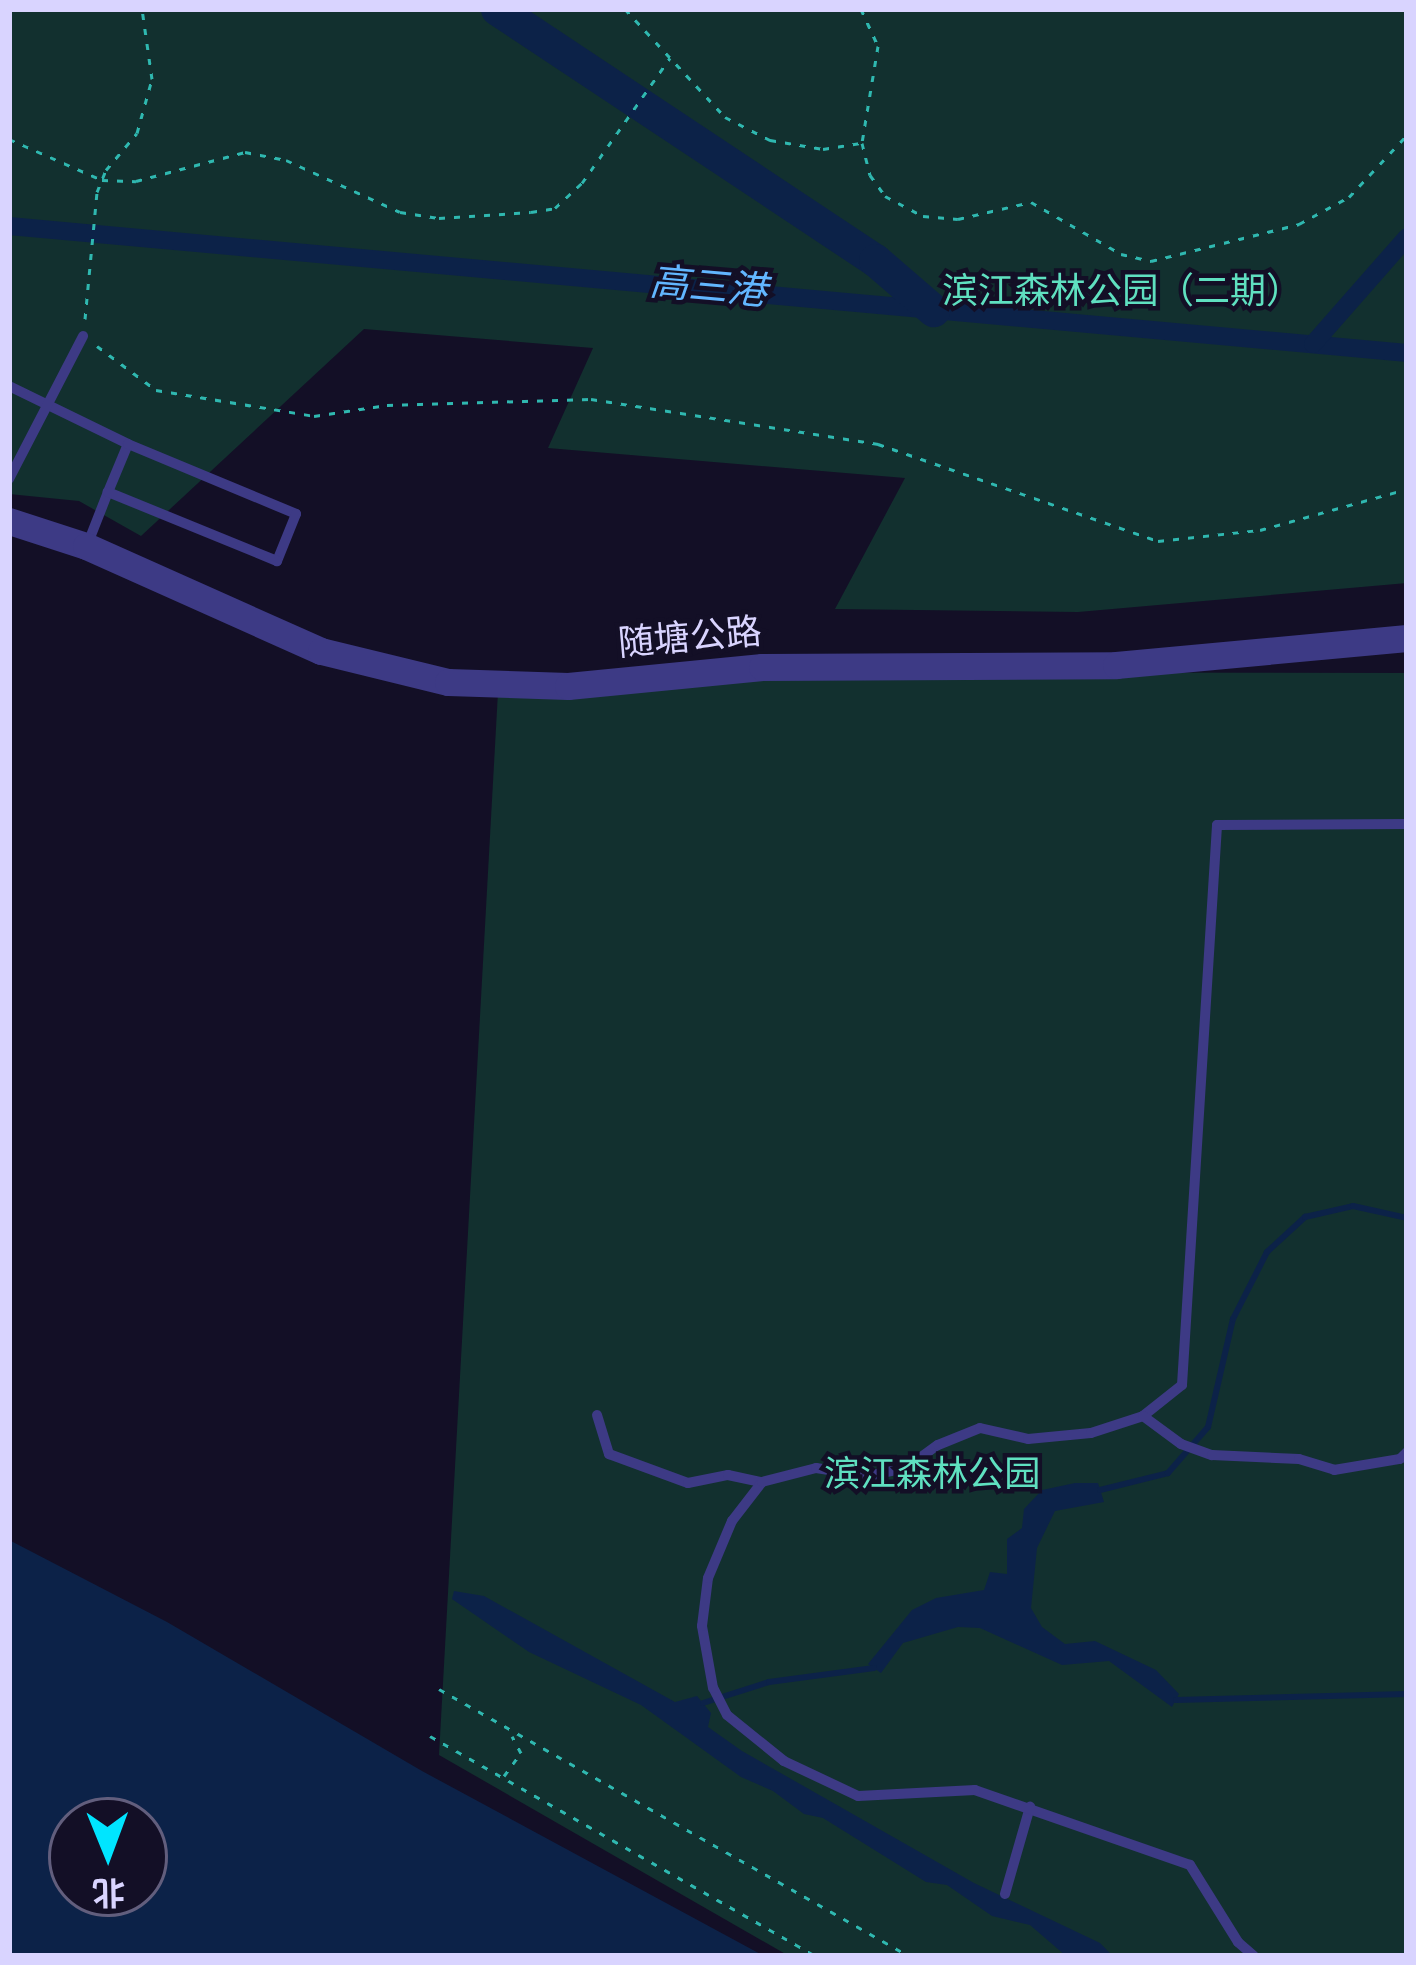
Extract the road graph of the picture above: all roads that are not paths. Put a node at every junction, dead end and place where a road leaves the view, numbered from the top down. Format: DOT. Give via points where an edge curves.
graph roads {
  1 [pos="83,336"];
  2 [pos="9,386"];
  3 [pos="47,405"];
  4 [pos="128,444"];
  5 [pos="9,479"];
  6 [pos="108,492"];
  7 [pos="9,521"];
  8 [pos="86,546"];
  9 [pos="1407,638"];
  10 [pos="1407,824"];
  11 [pos="598,1415"];
  12 [pos="1143,1416"];
  13 [pos="1407,1452"];
  14 [pos="762,1483"];
  15 [pos="1030,1807"];
  16 [pos="1005,1894"];
  17 [pos="1254,1956"];
  1 -- 3 [label="lane"];
  2 -- 3 [label="lane"];
  3 -- 4 [label="lane"];
  3 -- 5 [label="lane"];
  4 -- 6 [label="lane"];
  4 -- 6 [label="lane" via="296,514 277,561"];
  6 -- 8 [label="lane"];
  7 -- 8 [label="street, 随塘公路"];
  8 -- 9 [label="street, 随塘公路" via="321,651 448,682 568,686 762,667 1116,664"];
  10 -- 12 [label="lane" via="1217,825 1182,1385"];
  11 -- 14 [label="lane" via="609,1454 688,1483 728,1475"];
  12 -- 13 [label="lane" via="1181,1444 1213,1454 1299,1459 1334,1470 1400,1460"];
  12 -- 14 [label="lane" via="1091,1433 1028,1438 980,1428 906,1468 868,1476 816,1468"];
  14 -- 15 [label="lane" via="732,1521 708,1578 702,1626 713,1688 728,1715 784,1761 858,1796 975,1790"];
  15 -- 16 [label="lane"];
  15 -- 17 [label="lane" via="1190,1865"];
}
